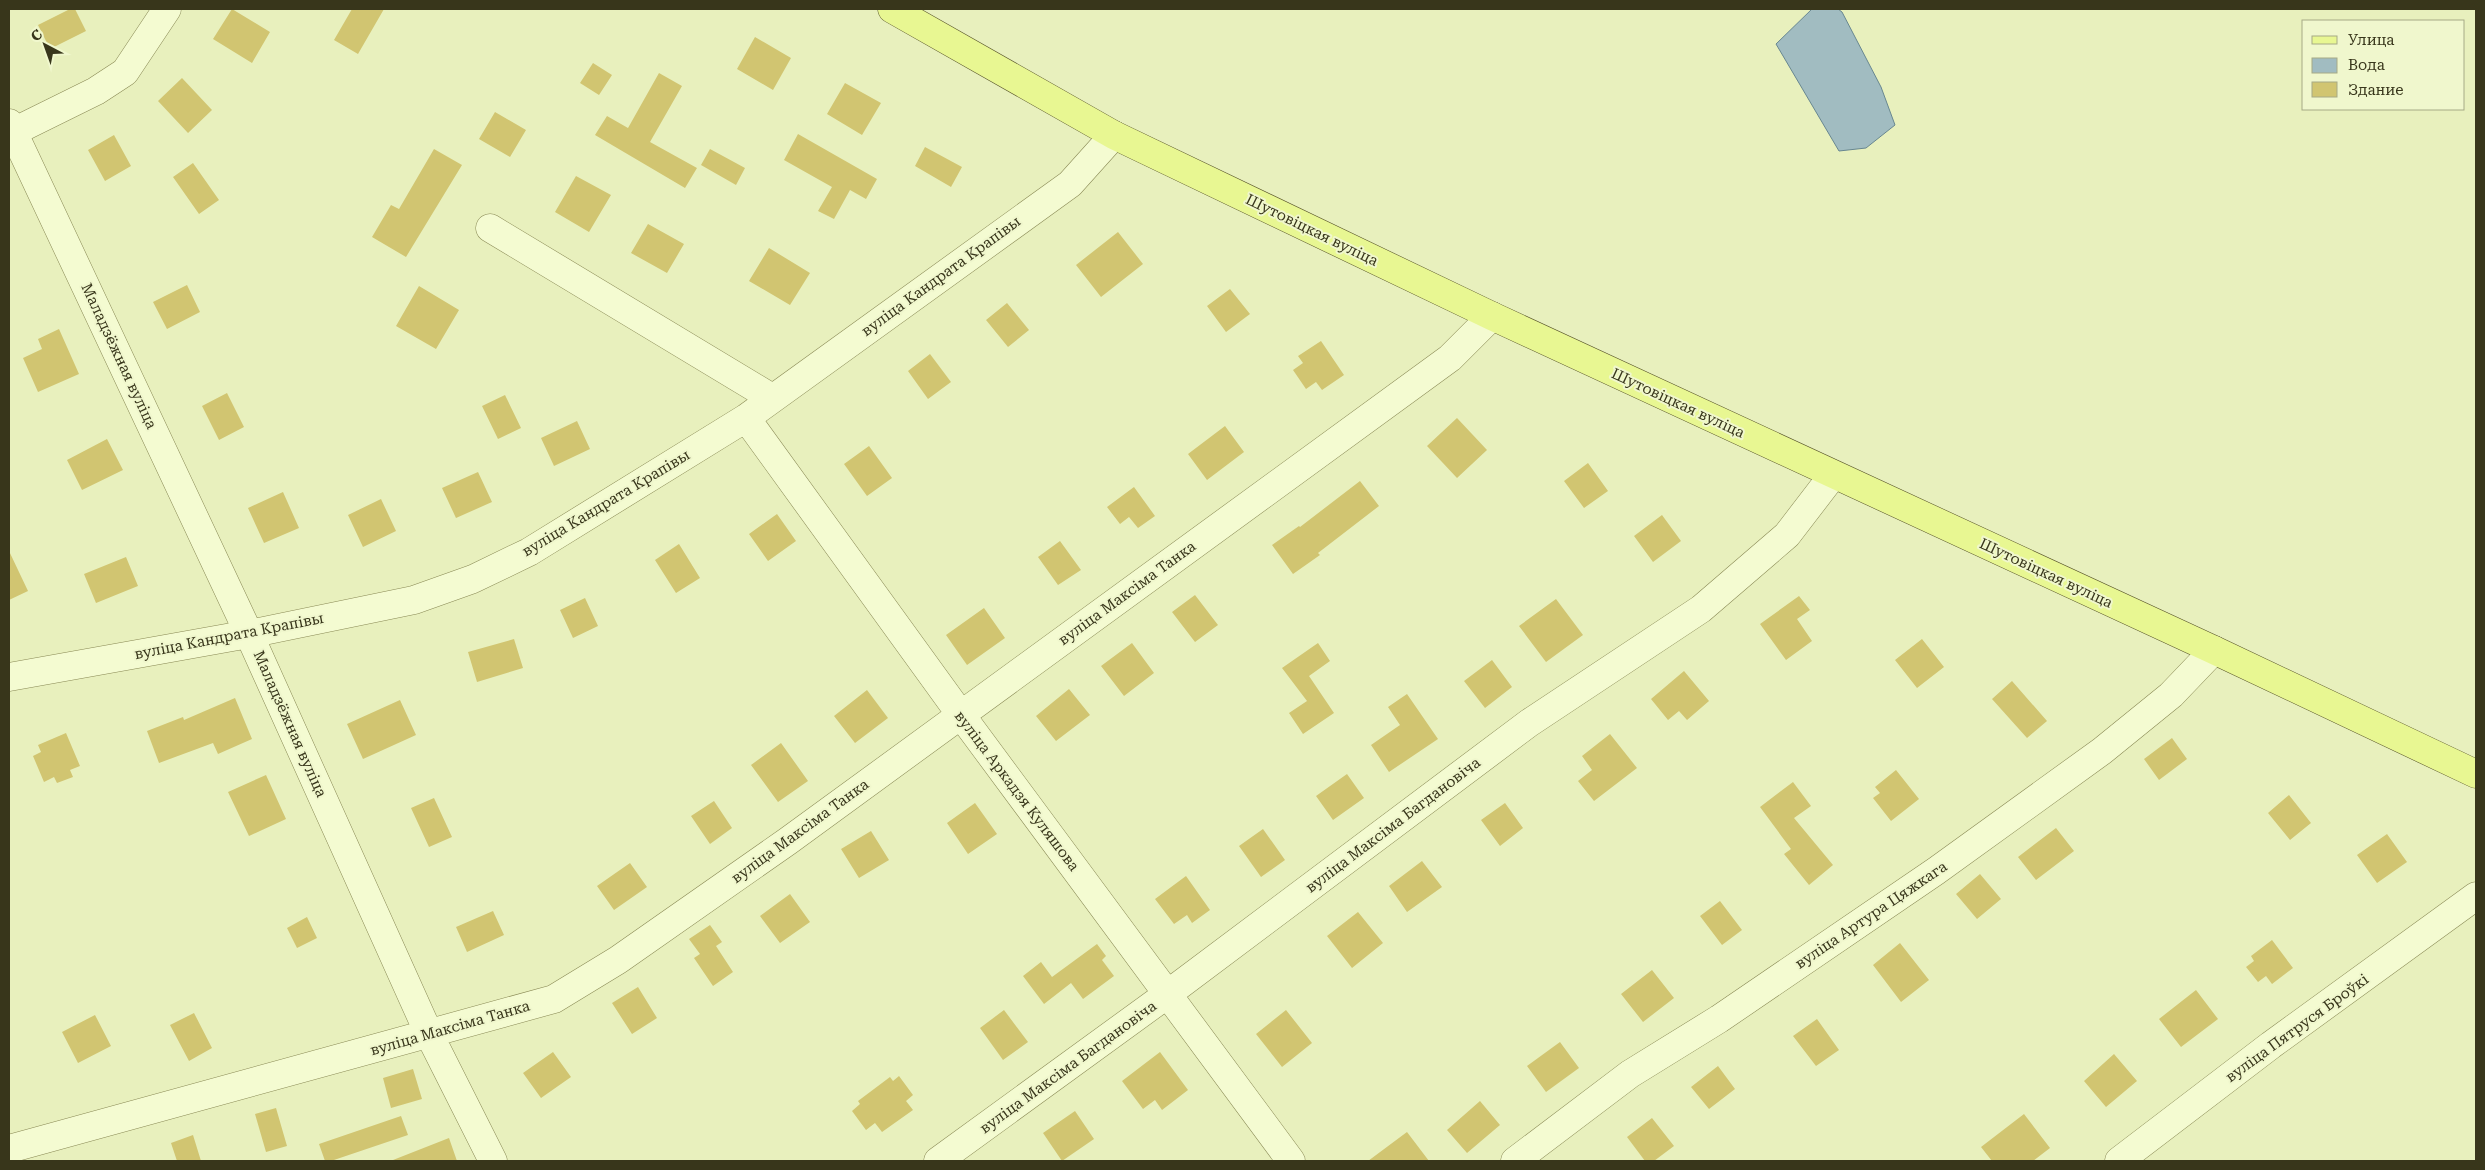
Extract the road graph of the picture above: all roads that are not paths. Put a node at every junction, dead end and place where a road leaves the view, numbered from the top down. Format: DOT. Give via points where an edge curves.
graph roads {
  1 [pos="167,9"];
  2 [pos="892,9"];
  3 [pos="10,130"];
  4 [pos="1114,135"];
  5 [pos="490,228"];
  6 [pos="1492,316"];
  7 [pos="772,398"];
  8 [pos="746,418"];
  9 [pos="1833,475"];
  10 [pos="250,634"];
  11 [pos="2214,650"];
  12 [pos="9,677"];
  13 [pos="961,715"];
  14 [pos="2476,774"];
  15 [pos="2476,896"];
  16 [pos="1168,994"];
  17 [pos="428,1034"];
  18 [pos="9,1149"];
  19 [pos="493,1161"];
  20 [pos="938,1161"];
  21 [pos="1291,1161"];
  22 [pos="1515,1161"];
  23 [pos="2119,1161"];
  1 -- 3 [label="street" via="125,72 96,91"];
  2 -- 4 [label="main road, Шутовіцкая вуліца"];
  3 -- 10 [label="street, Маладзёжная вуліца"];
  4 -- 6 [label="main road, Шутовіцкая вуліца"];
  4 -- 7 [label="street, вуліца Кандрата Крапівы" via="1070,184"];
  5 -- 7 [label="street"];
  6 -- 9 [label="main road, Шутовіцкая вуліца"];
  6 -- 13 [label="street, вуліца Максіма Танка" via="1450,358"];
  7 -- 8 [label="street, вуліца Кандрата Крапівы"];
  8 -- 10 [label="street, вуліца Кандрата Крапівы" via="529,552 473,579 414,600"];
  8 -- 13 [label="street, вуліца Аркадзя Куляшова"];
  9 -- 11 [label="main road, Шутовіцкая вуліца"];
  9 -- 16 [label="street, вуліца Максіма Багдановіча" via="1787,536 1701,609 1529,723"];
  10 -- 12 [label="street, вуліца Кандрата Крапівы"];
  10 -- 17 [label="street, Маладзёжная вуліца"];
  11 -- 14 [label="main road, Шутовіцкая вуліца"];
  11 -- 22 [label="street, вуліца Артура Цяжкага" via="2171,695 2102,751 1920,882 1719,1019 1630,1074"];
  13 -- 16 [label="street, вуліца Аркадзя Куляшова"];
  13 -- 17 [label="street, вуліца Максіма Танка" via="618,960 554,999"];
  15 -- 23 [label="street, вуліца Пятруся Броўкі"];
  16 -- 20 [label="street, вуліца Максіма Багдановіча"];
  16 -- 21 [label="street, вуліца Аркадзя Куляшова"];
  17 -- 18 [label="street, вуліца Максіма Танка"];
  17 -- 19 [label="street, Маладзёжная вуліца"];
}
